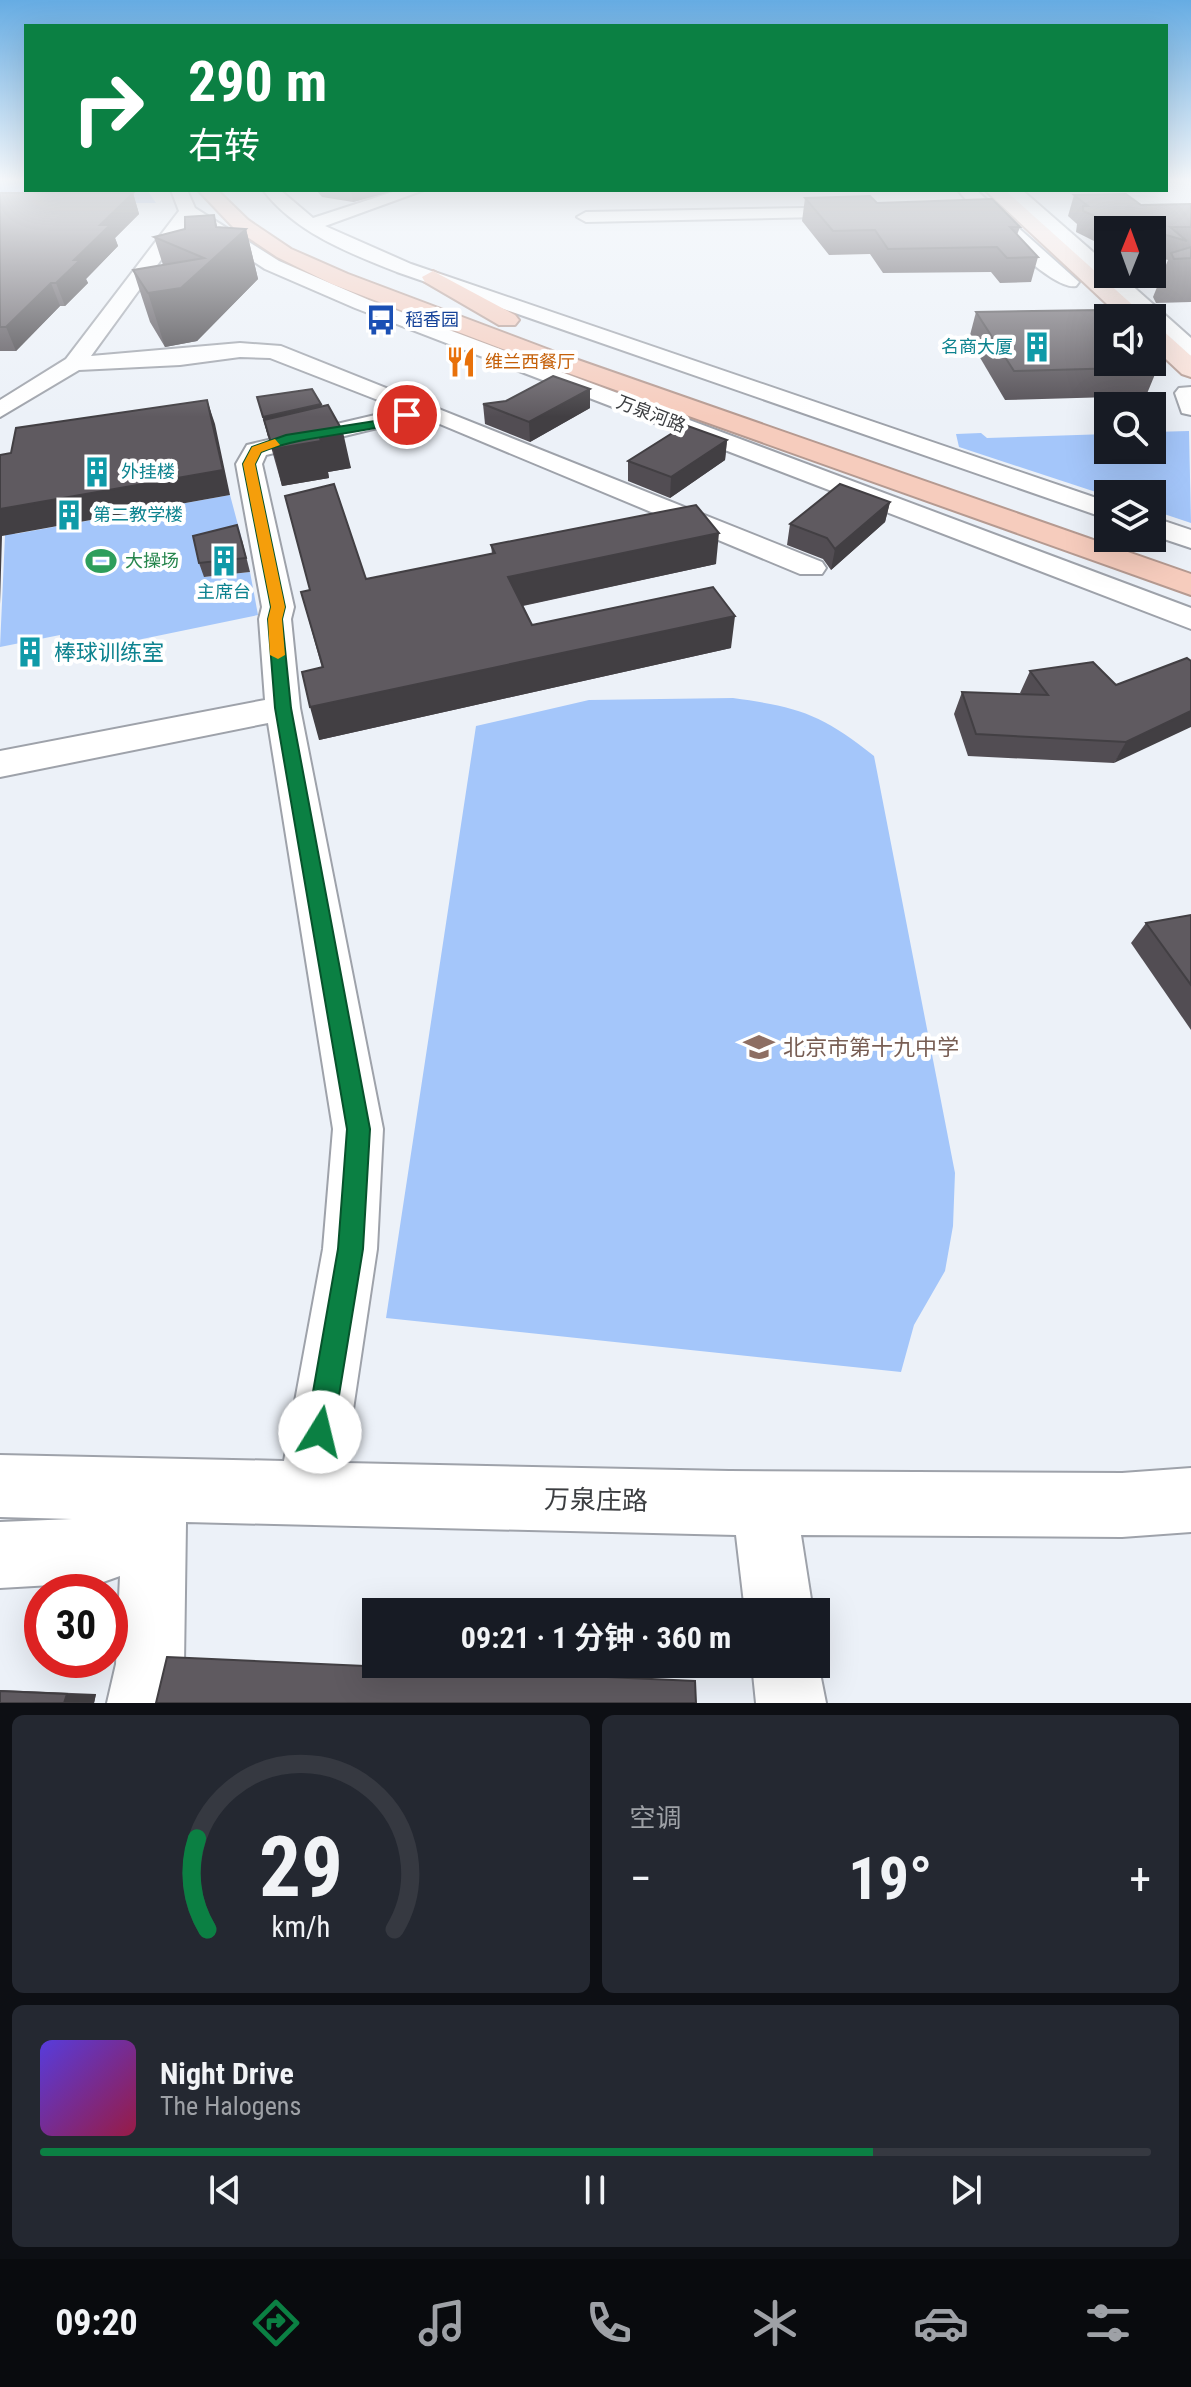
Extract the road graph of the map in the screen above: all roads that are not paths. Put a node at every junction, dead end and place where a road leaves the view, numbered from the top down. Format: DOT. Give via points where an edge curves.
graph roads {
  1 [pos="152,258"];
  2 [pos="261,258"];
  3 [pos="296,258"];
  4 [pos="341,258"];
  5 [pos="382,258"];
  6 [pos="1065,258"];
  7 [pos="1073,258"];
  8 [pos="1191,272"];
  9 [pos="433,277"];
  10 [pos="1091,279"];
  11 [pos="1191,283"];
  12 [pos="1167,295"];
  13 [pos="362,304"];
  14 [pos="1102,304"];
  15 [pos="1119,304"];
  16 [pos="520,327"];
  17 [pos="1191,349"];
  18 [pos="1166,355"];
  19 [pos="546,357"];
  20 [pos="74,364"];
  21 [pos="1166,372"];
  22 [pos="1190,392"];
  23 [pos="424,409"];
  24 [pos="0,410"];
  25 [pos="1094,506"];
  26 [pos="1094,528"];
  27 [pos="1166,531"];
  28 [pos="1191,539"];
  29 [pos="1147,552"];
  30 [pos="811,568"];
  31 [pos="1189,577"];
  32 [pos="1191,619"];
  33 [pos="283,708"];
  34 [pos="0,764"];
  35 [pos="0,1486"];
  36 [pos="155,1490"];
  37 [pos="309,1494"];
  38 [pos="1191,1500"];
  39 [pos="764,1502"];
  40 [pos="0,1555"];
  41 [pos="777,1598"];
  42 [pos="788,1678"];
  43 [pos="142,1703"];
  44 [pos="791,1703"];
  1 -- 20 [label="street"];
  2 -- 13 [label="street, 万泉河路"];
  3 -- 19 [label="highway, 万泉河路"];
  4 -- 16 [label="highway, 万泉河路"];
  5 -- 9 [label="street"];
  6 -- 10 [label="main road"];
  7 -- 10 [label="street"];
  8 -- 10 [label="street"];
  9 -- 16 [label="highway"];
  9 -- 25 [label="street"];
  10 -- 14 [label="main road"];
  10 -- 15 [label="main road"];
  10 -- 17 [label="street"];
  11 -- 12 [label="street" via="1156,285"];
  13 -- 19 [label="highway"];
  13 -- 32 [label="street, 万泉河路"];
  16 -- 26 [label="highway, 万泉河路"];
  18 -- 22 [label="main road"];
  19 -- 31 [label="highway, 万泉河路"];
  20 -- 23 [label="street" via="273,351"];
  20 -- 24 [label="street"];
  21 -- 22 [label="main road"];
  23 -- 30 [label="street"];
  23 -- 33 [label="street" via="390,422 286,439 256,450 249,464 278,607"];
  27 -- 28 [label="street"];
  29 -- 31 [label="highway, 万泉河路"];
  33 -- 34 [label="street"];
  33 -- 37 [label="street" via="358,1129 350,1249"];
  35 -- 36 [label="street, 万泉庄路"];
  36 -- 37 [label="street, 万泉庄路"];
  36 -- 40 [label="street" via="103,1550"];
  36 -- 43 [label="street" via="150,1664"];
  37 -- 39 [label="street, 万泉庄路"];
  38 -- 39 [label="street, 万泉庄路" via="1122,1505"];
  39 -- 41 [label="street"];
  42 -- 44 [label="street"];
}
